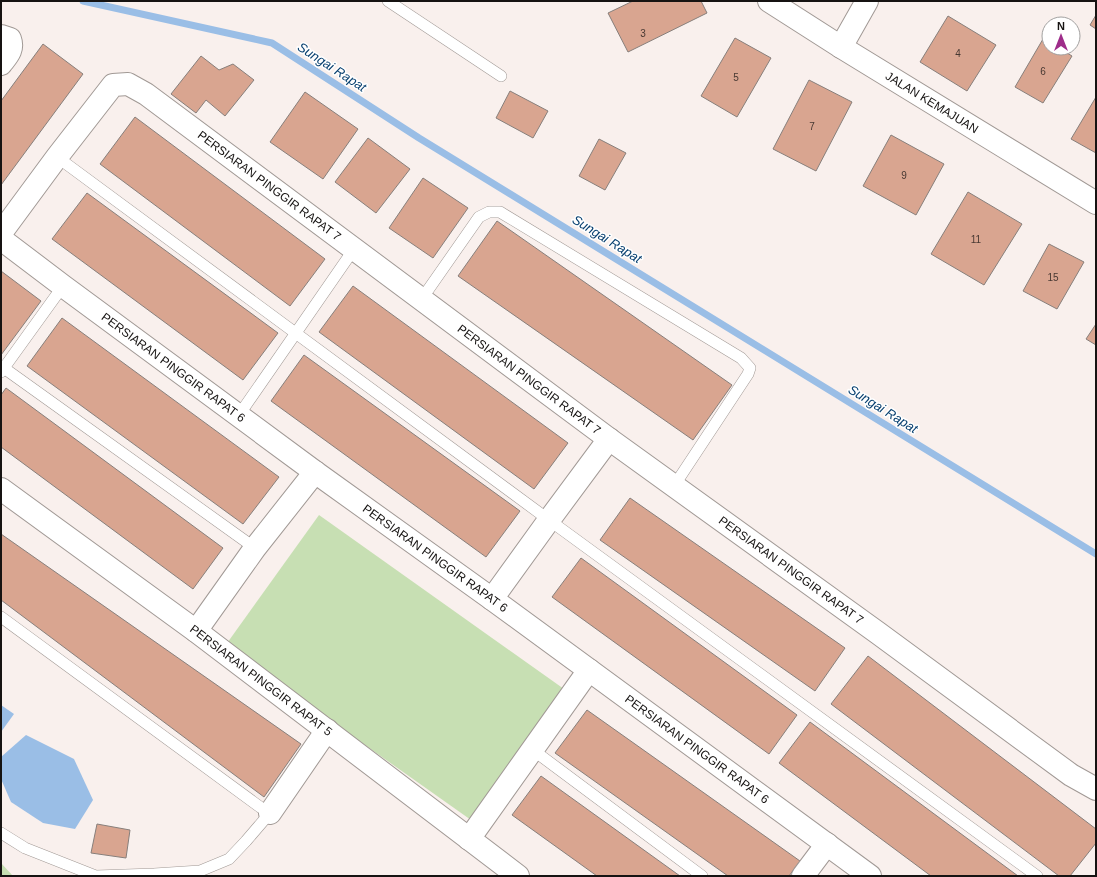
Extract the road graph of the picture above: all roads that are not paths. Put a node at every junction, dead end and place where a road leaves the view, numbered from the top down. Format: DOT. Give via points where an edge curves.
graph roads {
  1 [pos="388,1"];
  2 [pos="769,1"];
  3 [pos="867,1"];
  4 [pos="1,36"];
  5 [pos="841,47"];
  6 [pos="1,64"];
  7 [pos="501,76"];
  8 [pos="57,157"];
  9 [pos="1096,203"];
  10 [pos="1,233"];
  11 [pos="1,239"];
  12 [pos="354,249"];
  13 [pos="62,286"];
  14 [pos="421,300"];
  15 [pos="296,334"];
  16 [pos="2,368"];
  17 [pos="239,415"];
  18 [pos="609,439"];
  19 [pos="315,472"];
  20 [pos="674,486"];
  21 [pos="1,489"];
  22 [pos="549,520"];
  23 [pos="255,548"];
  24 [pos="492,599"];
  25 [pos="1,617"];
  26 [pos="196,631"];
  27 [pos="589,670"];
  28 [pos="327,730"];
  29 [pos="533,750"];
  30 [pos="1096,789"];
  31 [pos="270,813"];
  32 [pos="1,833"];
  33 [pos="469,839"];
  34 [pos="827,844"];
  35 [pos="518,876"];
  36 [pos="702,876"];
  37 [pos="803,876"];
  38 [pos="870,876"];
  39 [pos="1037,876"];
  1 -- 7 [label="lane"];
  2 -- 5 [label="street, JALAN KEMAJUAN"];
  3 -- 5 [label="street"];
  4 -- 6 [label="street" via="10,39 12,45"];
  5 -- 9 [label="street, JALAN KEMAJUAN"];
  8 -- 10 [label="street, PERSIARAN PINGGIR RAPAT 7"];
  8 -- 12 [label="street, PERSIARAN PINGGIR RAPAT 7" via="113,85 128,84 146,94"];
  8 -- 15 [label="lane"];
  11 -- 13 [label="street, PERSIARAN PINGGIR RAPAT 6"];
  12 -- 14 [label="street, PERSIARAN PINGGIR RAPAT 7"];
  12 -- 15 [label="lane"];
  13 -- 16 [label="lane"];
  13 -- 17 [label="street, PERSIARAN PINGGIR RAPAT 6"];
  14 -- 18 [label="street, PERSIARAN PINGGIR RAPAT 7"];
  14 -- 20 [label="lane" via="479,217 488,212 500,212 741,358 750,368 748,374"];
  15 -- 17 [label="lane"];
  15 -- 22 [label="lane"];
  16 -- 23 [label="lane"];
  17 -- 19 [label="street, PERSIARAN PINGGIR RAPAT 6"];
  18 -- 20 [label="street, PERSIARAN PINGGIR RAPAT 7"];
  18 -- 22 [label="street"];
  19 -- 23 [label="street"];
  19 -- 24 [label="street, PERSIARAN PINGGIR RAPAT 6"];
  20 -- 30 [label="street, PERSIARAN PINGGIR RAPAT 7" via="1072,775"];
  21 -- 26 [label="street, PERSIARAN PINGGIR RAPAT 5"];
  22 -- 24 [label="street"];
  22 -- 39 [label="lane"];
  23 -- 26 [label="street"];
  24 -- 27 [label="street, PERSIARAN PINGGIR RAPAT 6"];
  25 -- 31 [label="lane"];
  26 -- 28 [label="street, PERSIARAN PINGGIR RAPAT 5"];
  27 -- 29 [label="street"];
  27 -- 34 [label="street, PERSIARAN PINGGIR RAPAT 6"];
  28 -- 31 [label="street"];
  28 -- 33 [label="street, PERSIARAN PINGGIR RAPAT 5"];
  29 -- 33 [label="street"];
  29 -- 36 [label="lane"];
  31 -- 32 [label="lane" via="229,859 200,871 96,876 25,848"];
  33 -- 35 [label="street, PERSIARAN PINGGIR RAPAT 5"];
  34 -- 37 [label="street"];
  34 -- 38 [label="street, PERSIARAN PINGGIR RAPAT 6"];
}
